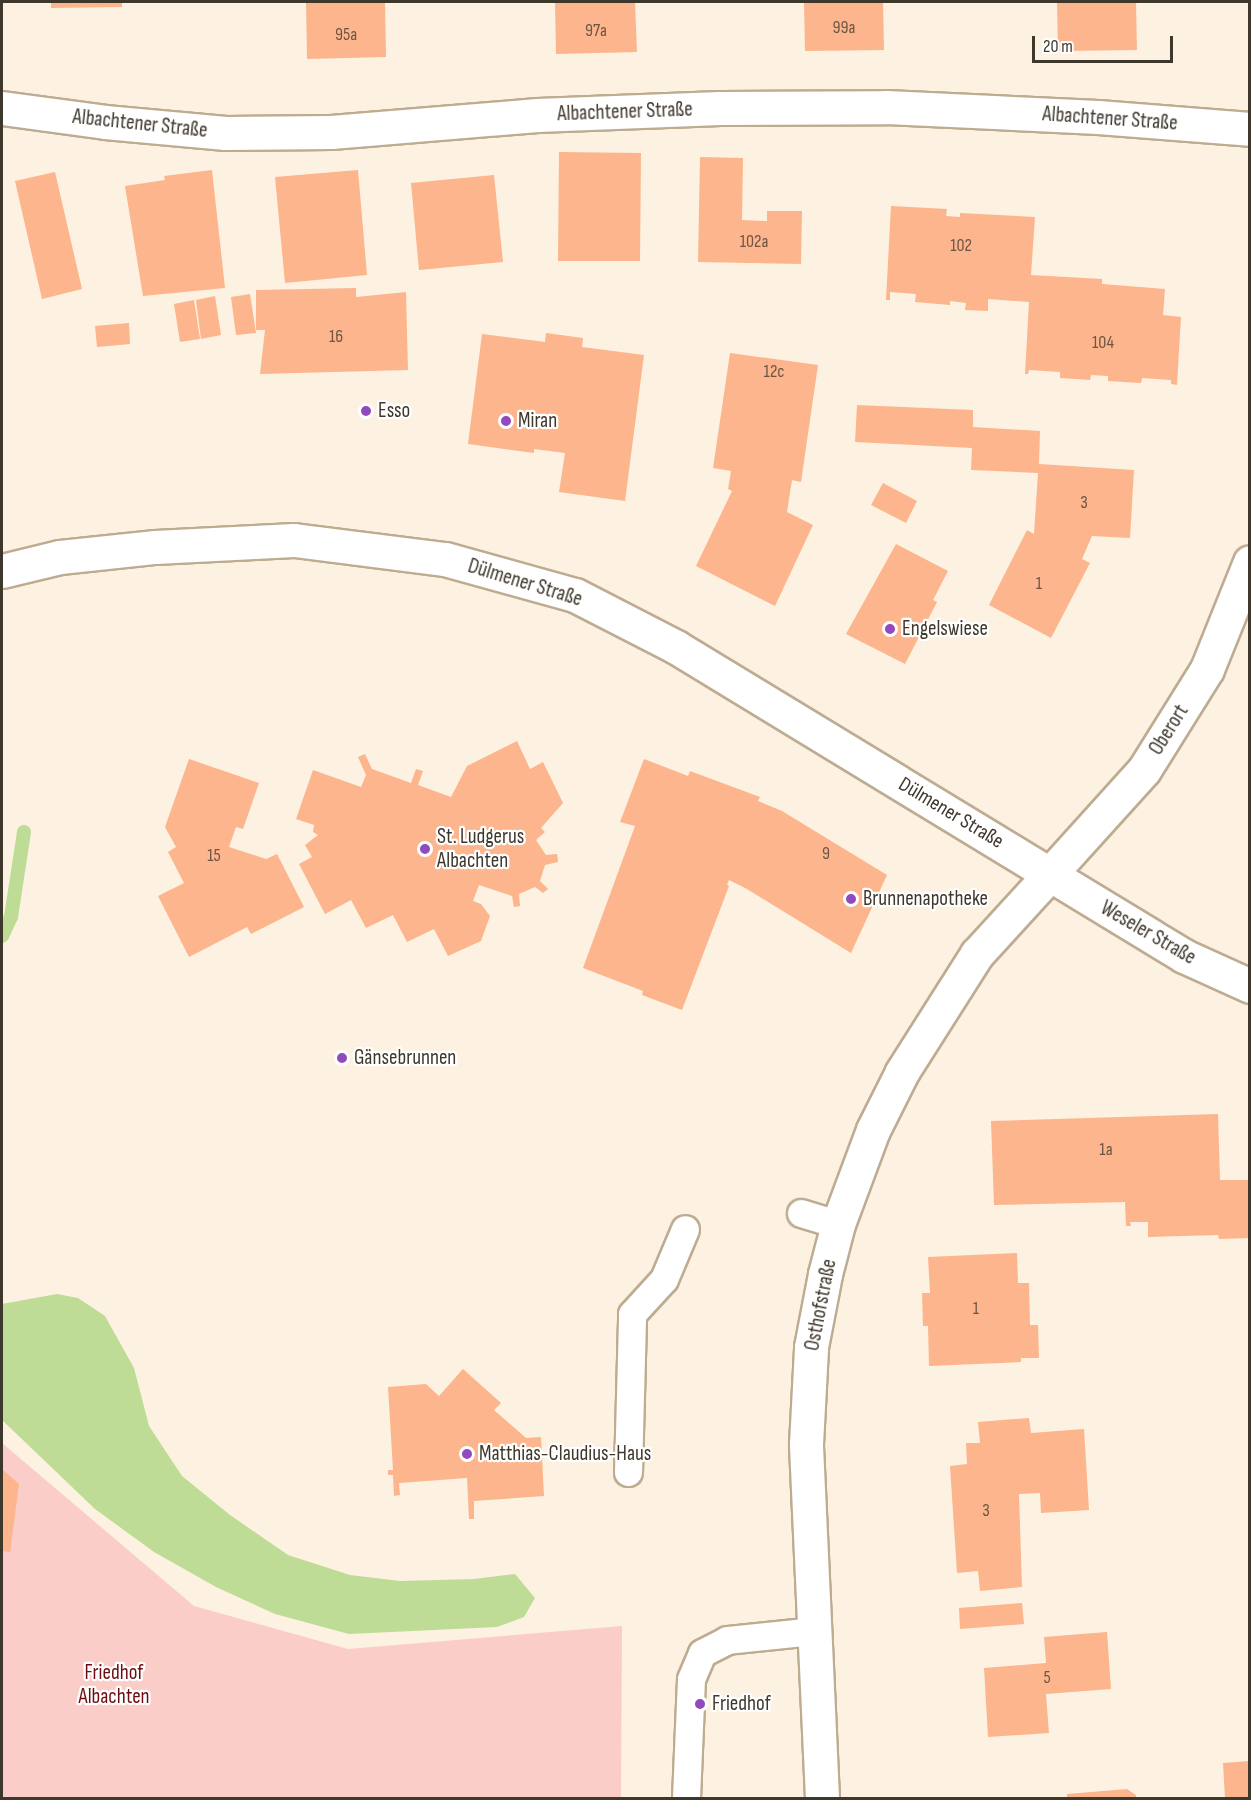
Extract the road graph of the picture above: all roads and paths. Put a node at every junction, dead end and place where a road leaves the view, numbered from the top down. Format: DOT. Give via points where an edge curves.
graph roads {
  1 [pos="2,108"];
  2 [pos="1250,129"];
  3 [pos="1250,562"];
  4 [pos="2,571"];
  5 [pos="1050,874"];
  6 [pos="1250,986"];
  7 [pos="801,1213"];
  8 [pos="838,1224"];
  9 [pos="685,1229"];
  10 [pos="628,1472"];
  11 [pos="814,1631"];
  12 [pos="686,1798"];
  13 [pos="822,1798"];
  1 -- 2 [label="street, Albachtener Straße" via="225,133 331,132 537,116 720,108 886,106"];
  3 -- 5 [label="street, Oberort" via="1207,669 1144,770"];
  4 -- 5 [label="street, Dülmener Straße" via="60,557 143,548 294,540 445,559 575,595 676,647"];
  5 -- 6 [label="street, Weseler Straße" via="1184,956"];
  5 -- 8 [label="street, Osthofstraße" via="976,954 902,1072 873,1130"];
  7 -- 8 [label="lane"];
  8 -- 11 [label="street, Osthofstraße" via="812,1347 806,1444"];
  9 -- 10 [label="lane" via="664,1279 632,1314"];
  11 -- 12 [label="lane" via="727,1640 702,1653 691,1679"];
  11 -- 13 [label="street, Osthofstraße"];
}
